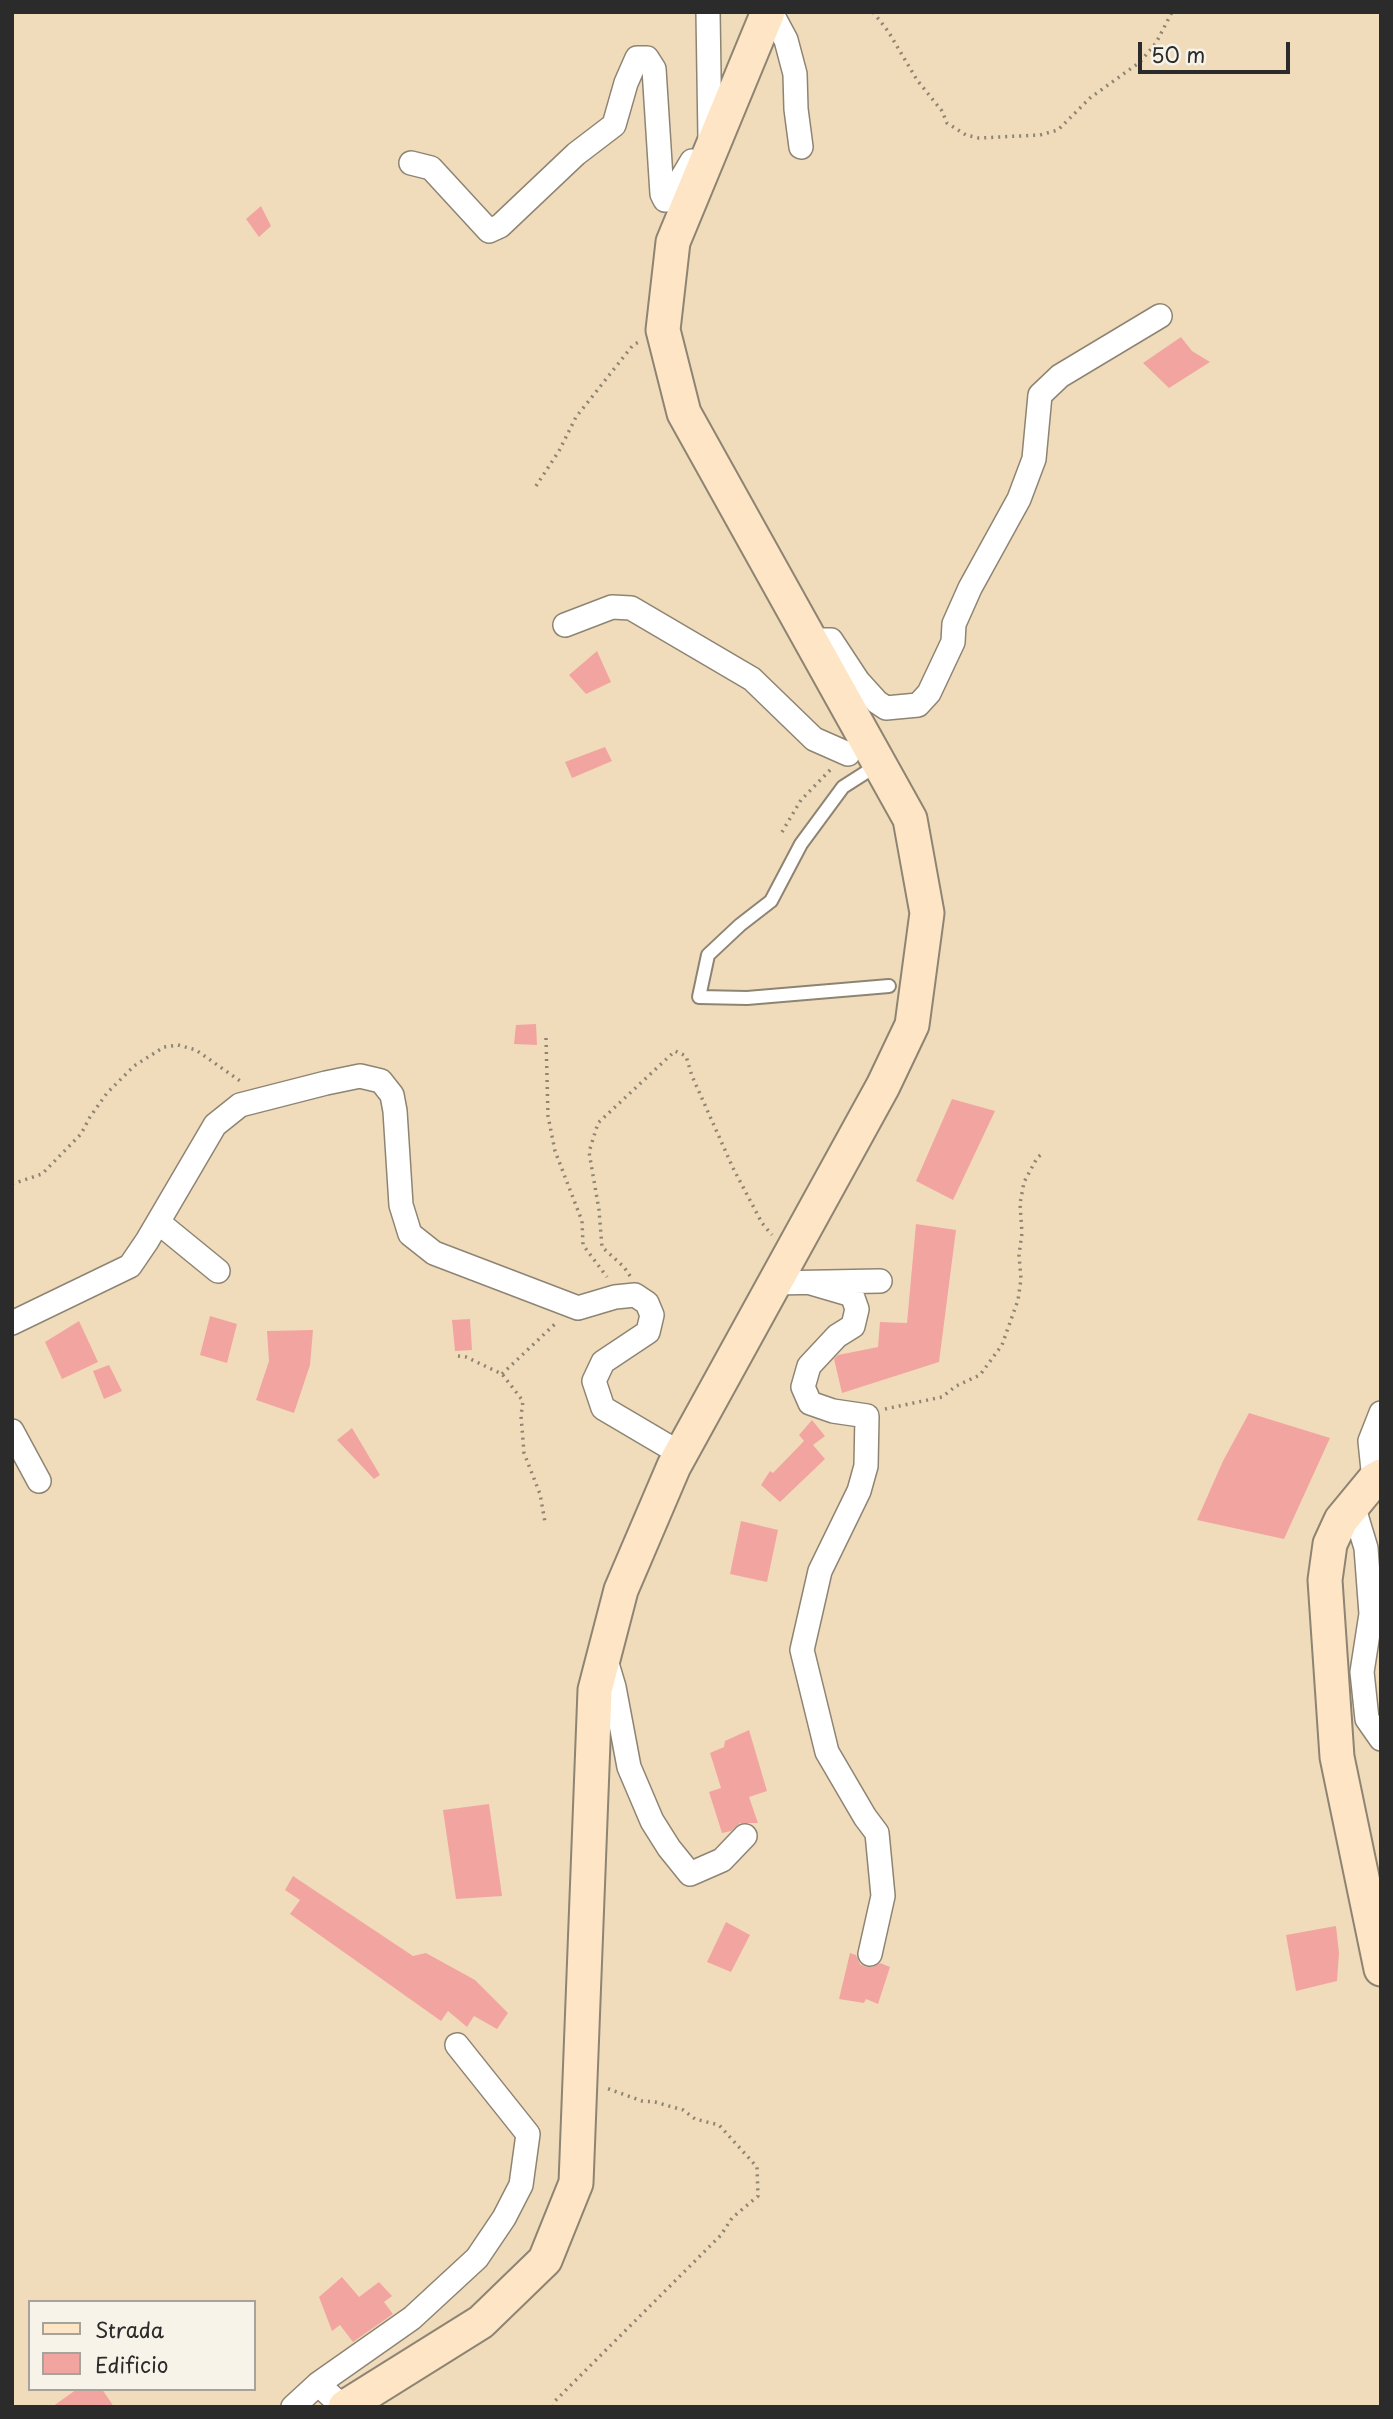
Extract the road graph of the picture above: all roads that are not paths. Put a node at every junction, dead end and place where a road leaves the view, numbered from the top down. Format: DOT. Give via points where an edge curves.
graph roads {
  1 [pos="708,12"];
  2 [pos="770,12"];
  3 [pos="710,144"];
  4 [pos="801,147"];
  5 [pos="411,163"];
  6 [pos="1160,316"];
  7 [pos="565,625"];
  8 [pos="810,640"];
  9 [pos="848,754"];
  10 [pos="879,763"];
  11 [pos="889,986"];
  12 [pos="158,1222"];
  13 [pos="782,1269"];
  14 [pos="218,1271"];
  15 [pos="880,1281"];
  16 [pos="811,1283"];
  17 [pos="12,1322"];
  18 [pos="1381,1413"];
  19 [pos="12,1431"];
  20 [pos="681,1454"];
  21 [pos="39,1481"];
  22 [pos="1369,1487"];
  23 [pos="604,1654"];
  24 [pos="1381,1740"];
  25 [pos="745,1836"];
  26 [pos="870,1954"];
  27 [pos="1381,1969"];
  28 [pos="457,2045"];
  29 [pos="318,2384"];
  30 [pos="293,2407"];
  31 [pos="344,2407"];
  1 -- 3 [label="street"];
  2 -- 3 [label="main road"];
  2 -- 4 [label="street" via="786,40 795,74"];
  3 -- 5 [label="street" via="696,152 665,201 653,69 647,58 638,58 614,125 500,226 489,231 431,167"];
  3 -- 8 [label="main road" via="673,242 663,330 684,413"];
  6 -- 8 [label="street" via="1060,376 1040,395 1034,459 1019,499 970,588 954,624 953,642 918,705 886,708 858,681 831,640"];
  7 -- 9 [label="street" via="612,607 631,608 752,679 814,739"];
  8 -- 10 [label="main road"];
  10 -- 11 [label="lane" via="843,787 801,844 771,901 708,955 699,997 747,998"];
  10 -- 13 [label="main road" via="910,819 926,913 912,1025"];
  12 -- 14 [label="street"];
  12 -- 17 [label="street" via="130,1266"];
  12 -- 20 [label="street" via="215,1125 240,1105 360,1076 381,1081 392,1095 401,1205 410,1234 434,1253 573,1307 615,1297 640,1298 652,1315 649,1332 603,1362 594,1381 603,1408"];
  13 -- 16 [label="street"];
  13 -- 20 [label="main road"];
  15 -- 16 [label="street"];
  16 -- 26 [label="street" via="852,1295 857,1309 853,1326 809,1366 803,1387 810,1404 867,1416 866,1466 859,1491 820,1571 802,1650 827,1752 877,1833 883,1896"];
  18 -- 22 [label="street" via="1370,1441"];
  19 -- 21 [label="street"];
  20 -- 23 [label="main road" via="621,1590"];
  22 -- 24 [label="street" via="1366,1548 1371,1614 1362,1672 1367,1719"];
  22 -- 27 [label="main road" via="1341,1520 1330,1544 1325,1580 1337,1757"];
  23 -- 25 [label="street" via="629,1767 652,1821 676,1857 690,1874 722,1860"];
  23 -- 31 [label="main road" via="595,1690 576,2183 545,2260 481,2322"];
  28 -- 29 [label="street" via="528,2134 521,2185 477,2258 412,2318"];
  29 -- 30 [label="street"];
  29 -- 31 [label="street"];
}
